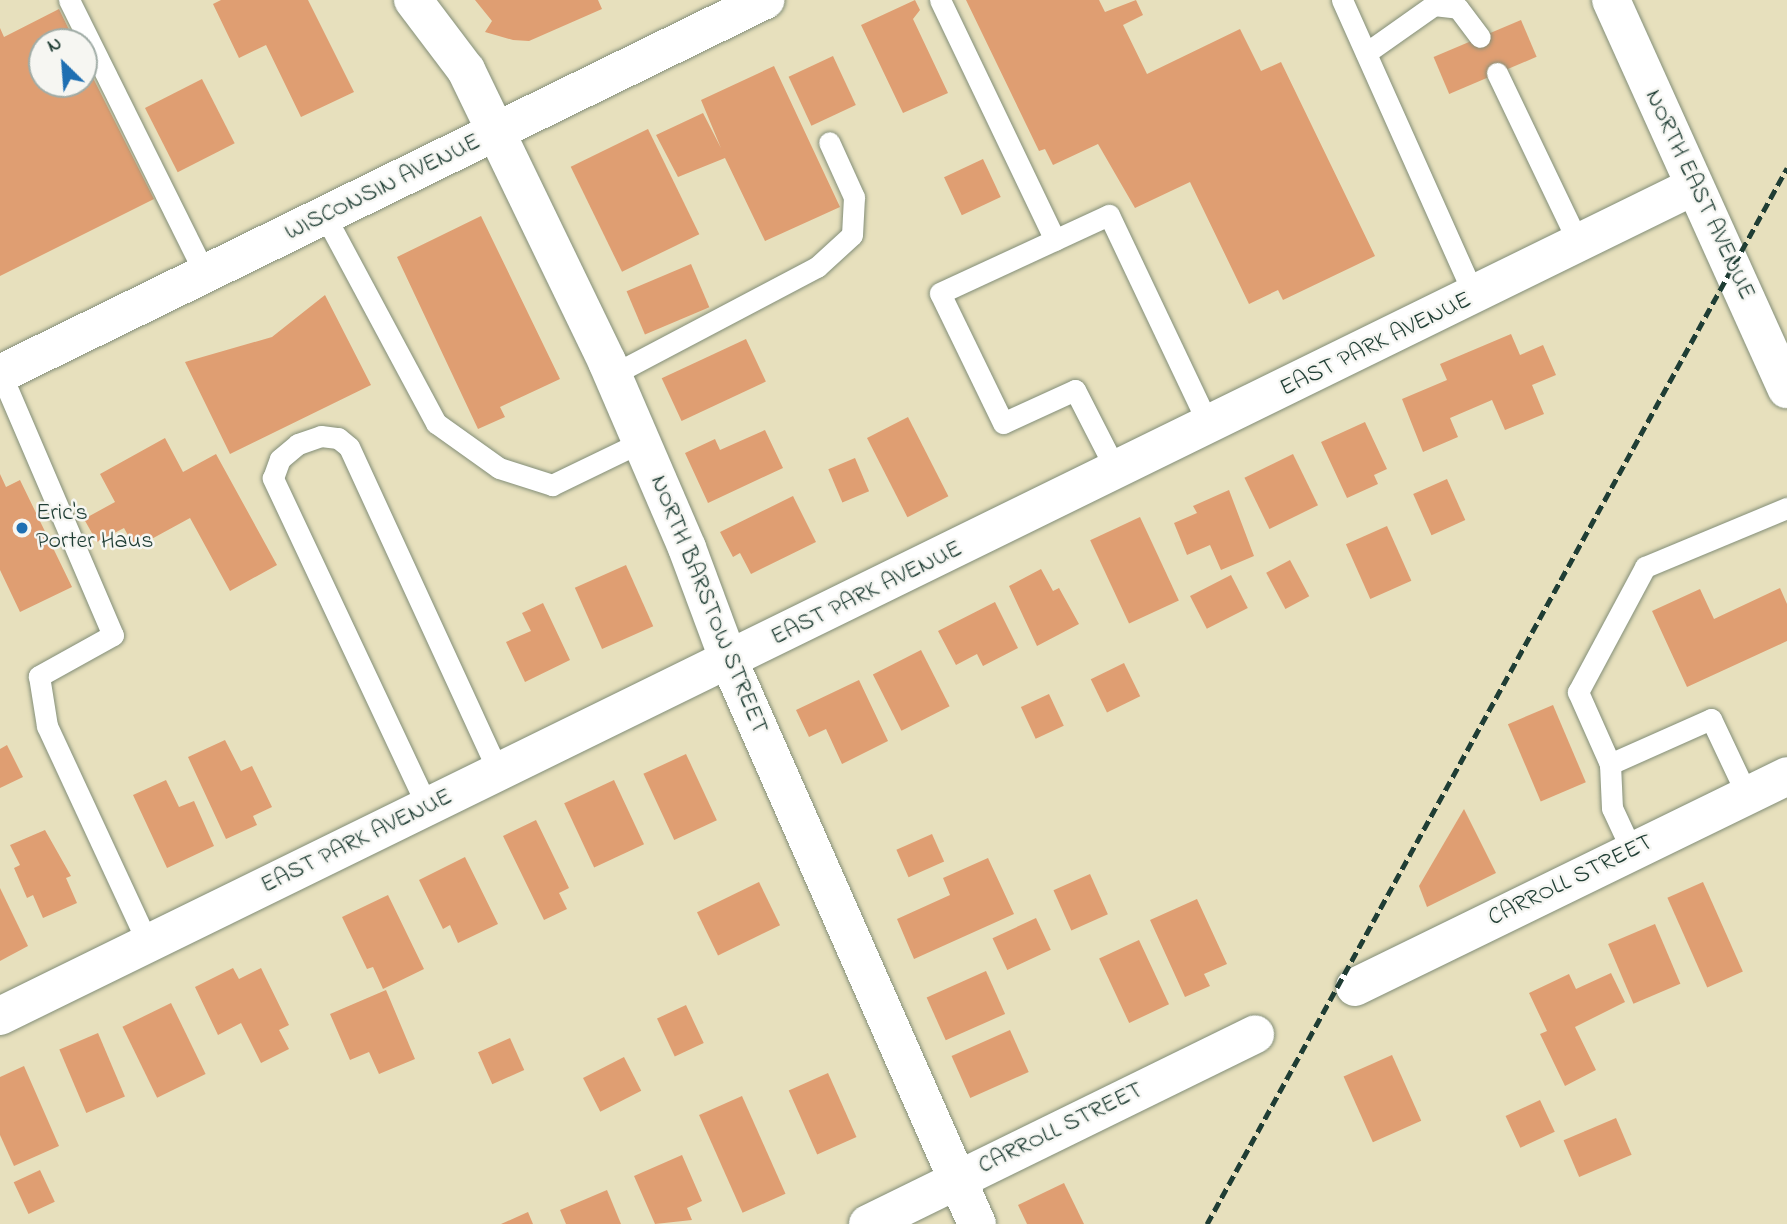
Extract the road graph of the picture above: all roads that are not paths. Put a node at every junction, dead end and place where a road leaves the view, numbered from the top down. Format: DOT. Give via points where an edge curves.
graph roads {
  1 [pos="69,0"];
  2 [pos="413,0"];
  3 [pos="765,0"];
  4 [pos="940,0"];
  5 [pos="1342,0"];
  6 [pos="1611,0"];
  7 [pos="1480,37"];
  8 [pos="1366,53"];
  9 [pos="1497,73"];
  10 [pos="496,132"];
  11 [pos="829,142"];
  12 [pos="1693,186"];
  13 [pos="325,216"];
  14 [pos="1055,240"];
  15 [pos="1579,244"];
  16 [pos="205,274"];
  17 [pos="1475,297"];
  18 [pos="1776,333"];
  19 [pos="1,374"];
  20 [pos="612,375"];
  21 [pos="1787,389"];
  22 [pos="1209,426"];
  23 [pos="641,442"];
  24 [pos="1117,472"];
  25 [pos="1787,508"];
  26 [pos="729,661"];
  27 [pos="1611,764"];
  28 [pos="499,773"];
  29 [pos="1787,776"];
  30 [pos="1747,795"];
  31 [pos="428,808"];
  32 [pos="1632,851"];
  33 [pos="148,944"];
  34 [pos="1355,987"];
  35 [pos="0,1016"];
  36 [pos="1255,1034"];
  37 [pos="957,1180"];
  38 [pos="868,1224"];
  39 [pos="976,1224"];
  1 -- 16 [label="lane"];
  2 -- 10 [label="street, NORTH BARSTOW STREET" via="466,70"];
  3 -- 10 [label="street, WISCONSIN AVENUE"];
  4 -- 14 [label="lane"];
  5 -- 8 [label="lane"];
  6 -- 12 [label="street, NORTH EAST AVENUE"];
  7 -- 8 [label="lane" via="1458,8 1434,5"];
  8 -- 17 [label="lane"];
  9 -- 15 [label="lane"];
  10 -- 13 [label="street, WISCONSIN AVENUE"];
  10 -- 20 [label="street, NORTH BARSTOW STREET"];
  11 -- 20 [label="lane" via="854,197 852,235 817,267"];
  12 -- 15 [label="street, EAST PARK AVENUE"];
  12 -- 18 [label="street, NORTH EAST AVENUE"];
  13 -- 16 [label="street, WISCONSIN AVENUE"];
  13 -- 23 [label="lane" via="436,423 499,468 552,485"];
  14 -- 22 [label="lane" via="1109,215"];
  14 -- 24 [label="lane" via="940,293 1003,423 1075,390"];
  15 -- 17 [label="street, EAST PARK AVENUE"];
  16 -- 19 [label="street, WISCONSIN AVENUE"];
  17 -- 22 [label="street, EAST PARK AVENUE"];
  18 -- 21 [label="street, NORTH EAST AVENUE"];
  19 -- 33 [label="lane" via="113,635 39,676 47,726"];
  20 -- 23 [label="street, NORTH BARSTOW STREET"];
  22 -- 24 [label="street, EAST PARK AVENUE"];
  23 -- 26 [label="street, NORTH BARSTOW STREET"];
  24 -- 26 [label="street, EAST PARK AVENUE"];
  25 -- 27 [label="lane" via="1646,567 1578,692"];
  26 -- 28 [label="street, EAST PARK AVENUE"];
  26 -- 37 [label="street, NORTH BARSTOW STREET"];
  27 -- 30 [label="lane" via="1710,719"];
  27 -- 32 [label="lane" via="1612,808"];
  28 -- 31 [label="street, EAST PARK AVENUE"];
  28 -- 31 [label="lane" via="349,447 338,438 321,436 298,444 280,459 273,478"];
  29 -- 30 [label="street, CARROLL STREET"];
  30 -- 32 [label="street, CARROLL STREET"];
  31 -- 33 [label="street, EAST PARK AVENUE"];
  32 -- 34 [label="street, CARROLL STREET"];
  33 -- 35 [label="street, EAST PARK AVENUE"];
  36 -- 37 [label="street, CARROLL STREET"];
  37 -- 38 [label="street, CARROLL STREET"];
  37 -- 39 [label="street, NORTH BARSTOW STREET"];
}
